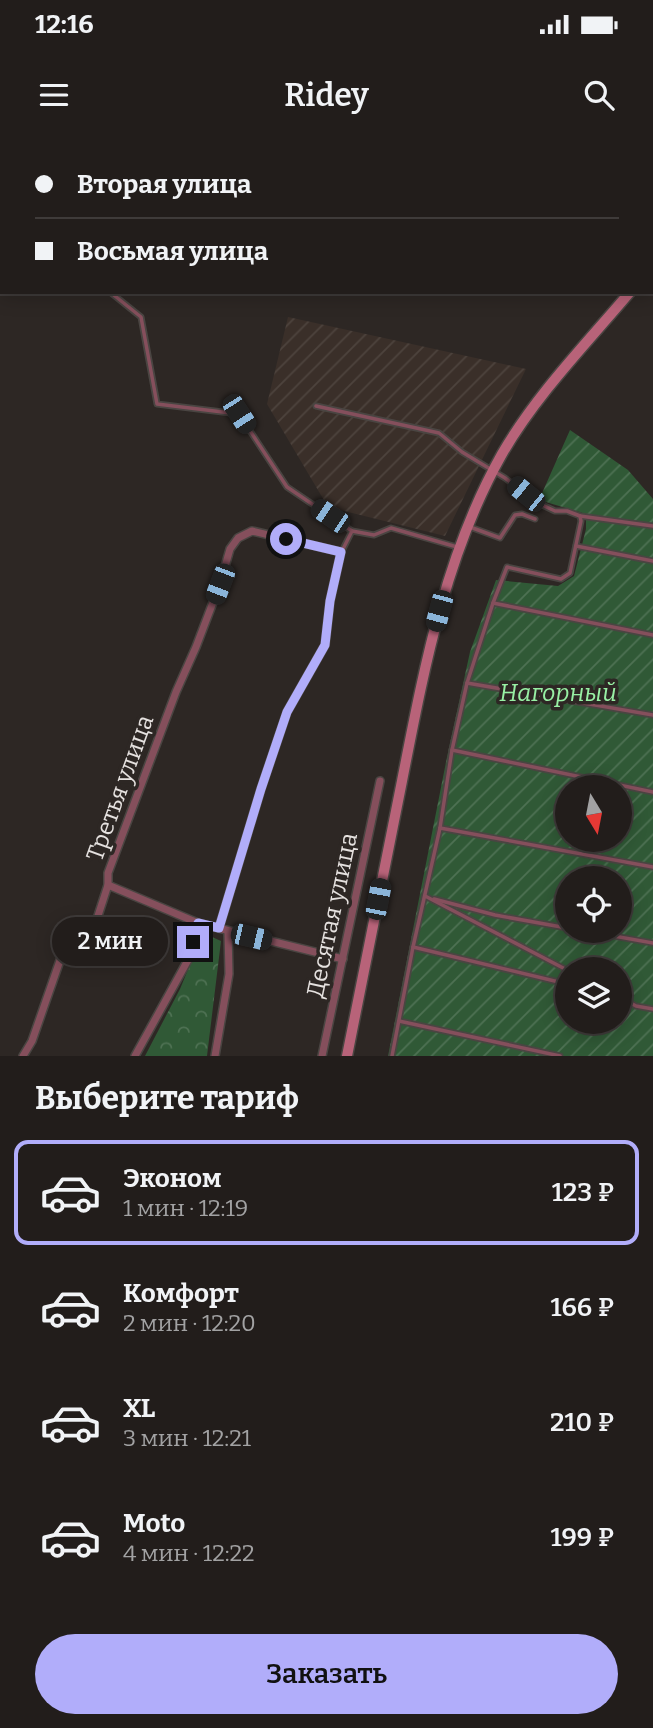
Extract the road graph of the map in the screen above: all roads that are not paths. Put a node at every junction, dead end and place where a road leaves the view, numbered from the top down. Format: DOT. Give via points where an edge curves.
graph roads {
  1 [pos="112,294"];
  2 [pos="628,294"];
  3 [pos="316,406"];
  4 [pos="493,471"];
  5 [pos="580,516"];
  6 [pos="534,519"];
  7 [pos="653,526"];
  8 [pos="468,527"];
  9 [pos="352,531"];
  10 [pos="575,546"];
  11 [pos="459,547"];
  12 [pos="341,552"];
  13 [pos="653,561"];
  14 [pos="493,603"];
  15 [pos="653,635"];
  16 [pos="467,683"];
  17 [pos="653,715"];
  18 [pos="452,750"];
  19 [pos="380,781"];
  20 [pos="653,792"];
  21 [pos="440,828"];
  22 [pos="653,867"];
  23 [pos="108,885"];
  24 [pos="425,896"];
  25 [pos="198,923"];
  26 [pos="555,926"];
  27 [pos="219,928"];
  28 [pos="228,932"];
  29 [pos="632,939"];
  30 [pos="653,943"];
  31 [pos="413,947"];
  32 [pos="343,959"];
  33 [pos="555,964"];
  34 [pos="555,981"];
  35 [pos="632,1004"];
  36 [pos="653,1009"];
  37 [pos="398,1021"];
  38 [pos="23,1056"];
  39 [pos="135,1056"];
  40 [pos="215,1056"];
  41 [pos="322,1056"];
  42 [pos="347,1056"];
  43 [pos="392,1056"];
  44 [pos="560,1056"];
  1 -- 9 [label="lane" via="141,317 157,404 239,414 287,487"];
  2 -- 4 [label="main road" via="548,388"];
  3 -- 4 [label="lane" via="439,433"];
  4 -- 5 [label="lane" via="538,503"];
  4 -- 8 [label="main road"];
  5 -- 7 [label="lane"];
  5 -- 10 [label="lane"];
  6 -- 8 [label="lane" via="514,515 500,538"];
  8 -- 11 [label="main road"];
  9 -- 11 [label="lane" via="374,535 391,528"];
  9 -- 12 [label="lane"];
  10 -- 13 [label="lane"];
  10 -- 14 [label="lane" via="569,573 561,579 507,567"];
  11 -- 42 [label="main road" via="425,663"];
  12 -- 23 [label="street, Третья улица" via="252,531 230,549 108,873"];
  12 -- 27 [label="street" via="325,645 287,712"];
  14 -- 15 [label="lane"];
  14 -- 16 [label="lane"];
  16 -- 17 [label="lane"];
  16 -- 18 [label="lane"];
  18 -- 20 [label="lane"];
  18 -- 21 [label="lane"];
  19 -- 32 [label="street, Десятая улица"];
  21 -- 22 [label="lane"];
  21 -- 24 [label="lane"];
  23 -- 25 [label="street"];
  23 -- 38 [label="street, Третья улица" via="95,925 64,949"];
  24 -- 26 [label="lane"];
  24 -- 31 [label="lane"];
  24 -- 33 [label="lane"];
  25 -- 27 [label="street"];
  25 -- 39 [label="street" via="188,960"];
  27 -- 28 [label="street"];
  28 -- 32 [label="street"];
  28 -- 40 [label="street" via="229,974"];
  29 -- 30 [label="lane"];
  31 -- 34 [label="lane"];
  31 -- 37 [label="lane"];
  32 -- 41 [label="street, Десятая улица"];
  35 -- 36 [label="lane"];
  37 -- 43 [label="lane"];
  37 -- 44 [label="lane"];
}
